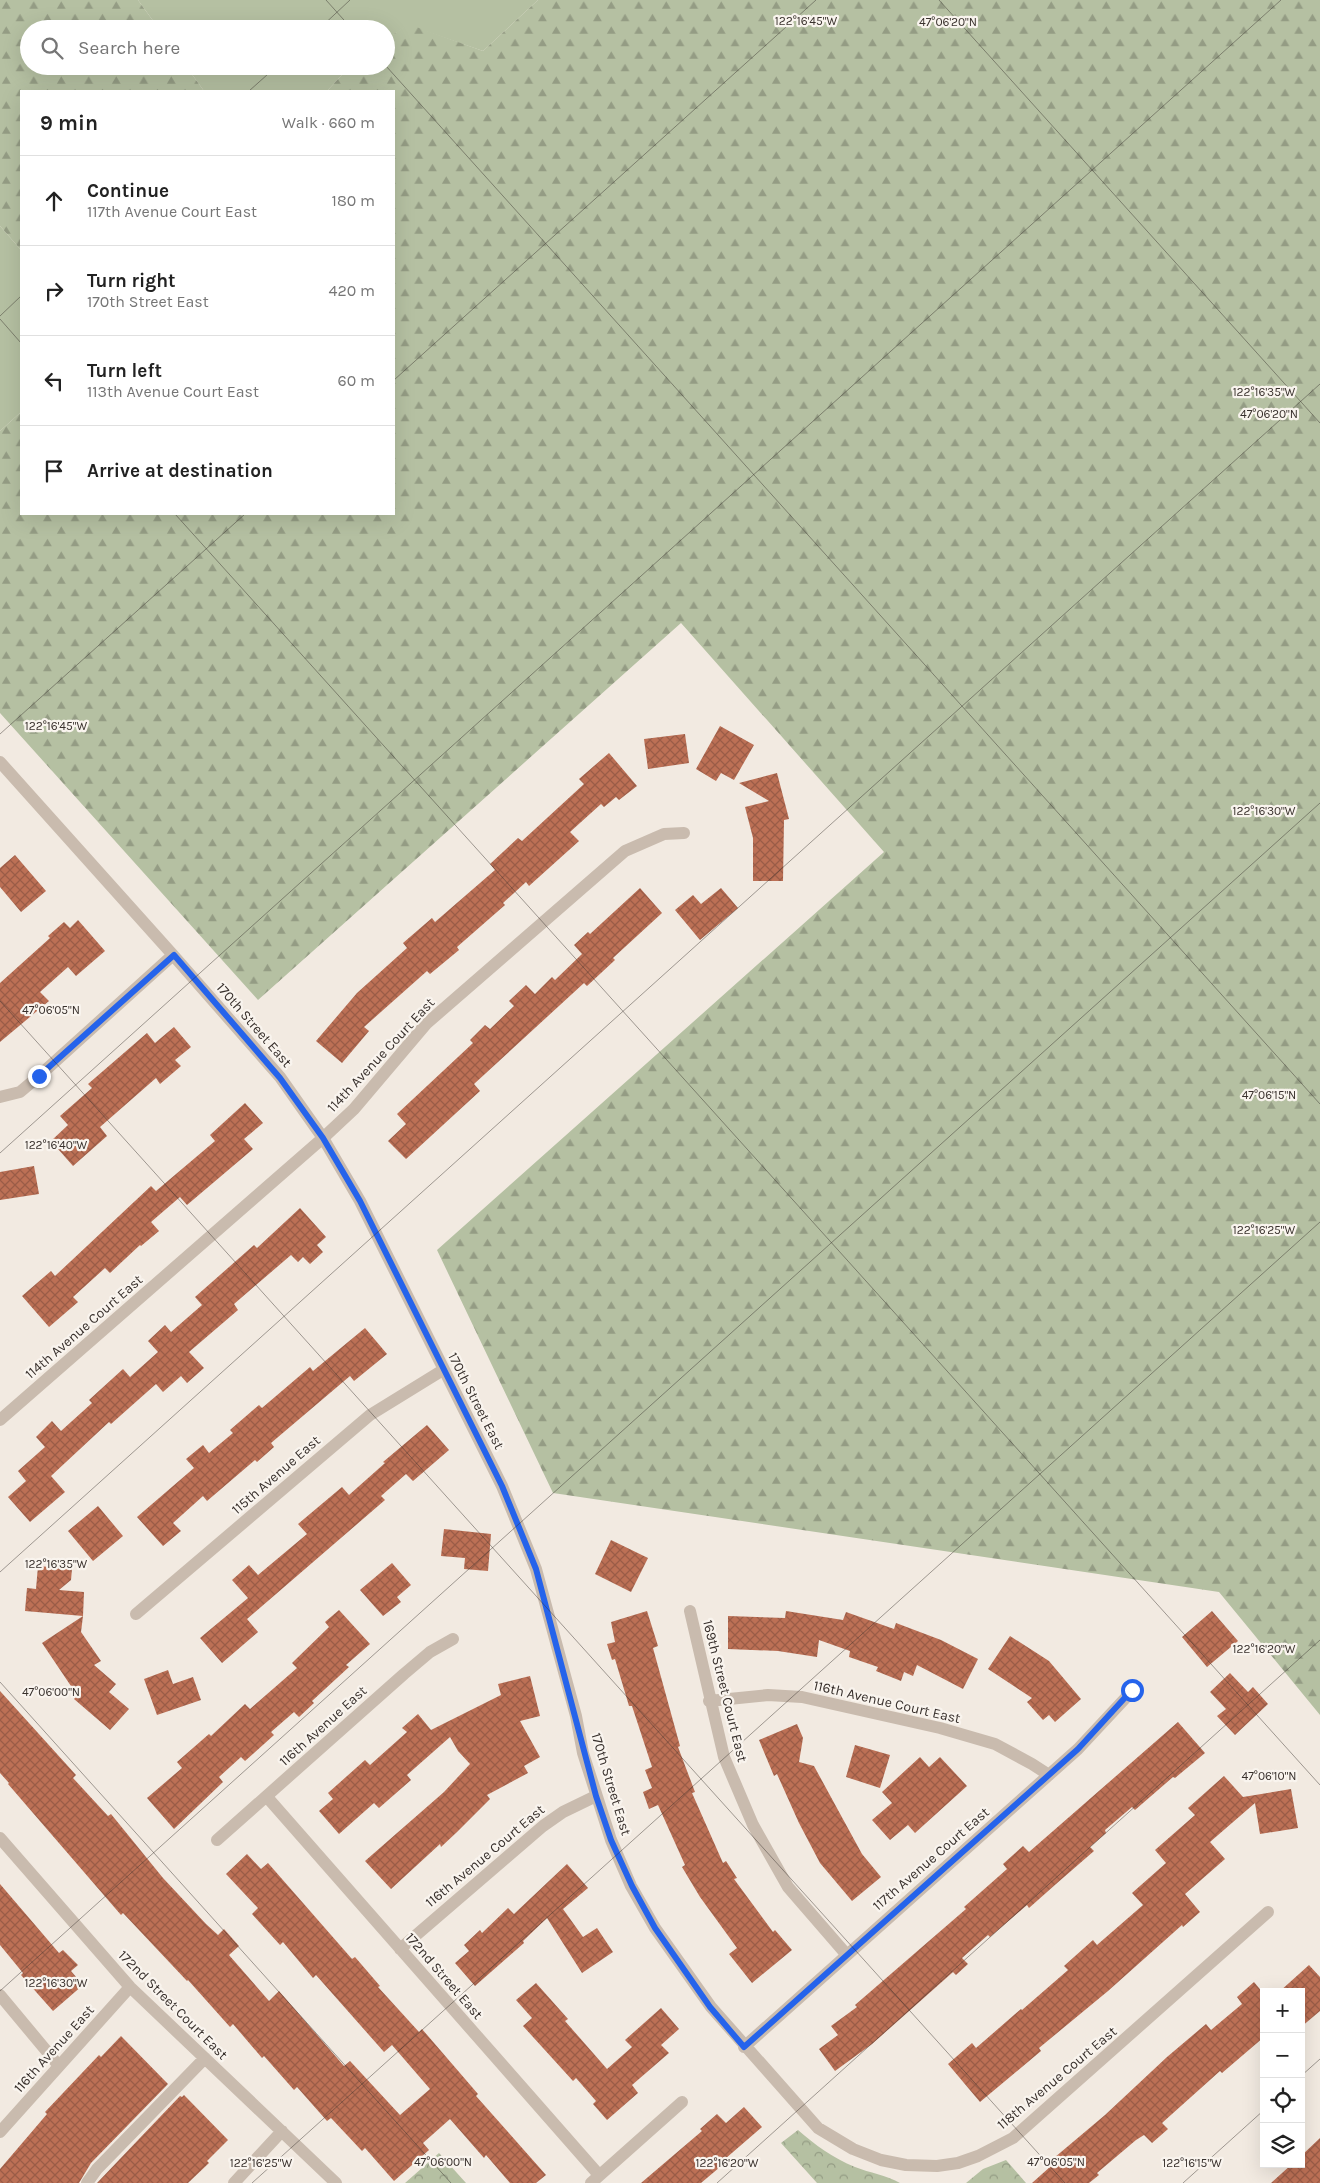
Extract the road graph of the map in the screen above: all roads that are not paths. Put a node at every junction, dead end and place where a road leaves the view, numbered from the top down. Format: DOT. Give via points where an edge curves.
graph roads {
  1 [pos="0,762"];
  2 [pos="684,833"];
  3 [pos="174,955"];
  4 [pos="0,1097"];
  5 [pos="323,1138"];
  6 [pos="443,1370"];
  7 [pos="0,1420"];
  8 [pos="690,1611"];
  9 [pos="136,1614"];
  10 [pos="453,1639"];
  11 [pos="1132,1690"];
  12 [pos="709,1701"];
  13 [pos="1049,1775"];
  14 [pos="596,1796"];
  15 [pos="266,1797"];
  16 [pos="0,1838"];
  17 [pos="217,1840"];
  18 [pos="1268,1912"];
  19 [pos="400,1949"];
  20 [pos="846,1954"];
  21 [pos="130,1987"];
  22 [pos="0,1995"];
  23 [pos="744,2047"];
  24 [pos="205,2058"];
  25 [pos="60,2066"];
  26 [pos="682,2102"];
  27 [pos="807,2116"];
  28 [pos="282,2131"];
  29 [pos="0,2132"];
  30 [pos="595,2179"];
  31 [pos="87,2183"];
  32 [pos="234,2183"];
  33 [pos="336,2183"];
  1 -- 3 [label="street, 170th Street East"];
  2 -- 5 [label="street, 114th Avenue Court East" via="664,834 625,850 426,1024 354,1109"];
  3 -- 4 [label="street" via="20,1092"];
  3 -- 5 [label="street, 170th Street East" via="280,1078"];
  5 -- 6 [label="street, 170th Street East" via="360,1201"];
  5 -- 7 [label="street, 114th Avenue Court East"];
  6 -- 9 [label="street, 115th Avenue East" via="370,1415"];
  6 -- 14 [label="street, 170th Street East" via="502,1486 536,1569"];
  8 -- 12 [label="street, 169th Street Court East"];
  10 -- 15 [label="street, 116th Avenue East" via="430,1652"];
  11 -- 13 [label="street, 117th Avenue Court East" via="1078,1749"];
  12 -- 13 [label="street, 116th Avenue Court East" via="768,1695 811,1699 995,1744"];
  12 -- 20 [label="street, 169th Street Court East" via="724,1757 772,1861 788,1887"];
  13 -- 20 [label="street, 117th Avenue Court East"];
  14 -- 19 [label="street, 116th Avenue Court East" via="543,1826"];
  14 -- 23 [label="street, 170th Street East" via="611,1840 655,1928 710,2007"];
  15 -- 17 [label="street, 116th Avenue East"];
  15 -- 19 [label="street, 172nd Street East"];
  16 -- 21 [label="street, 172nd Street Court East"];
  18 -- 27 [label="street, 118th Avenue Court East" via="1013,2138 978,2156 938,2166 881,2160 830,2136"];
  19 -- 30 [label="street, 172nd Street East"];
  20 -- 23 [label="street, 117th Avenue Court East"];
  21 -- 24 [label="street, 172nd Street Court East"];
  21 -- 25 [label="street, 116th Avenue East"];
  22 -- 25 [label="street"];
  23 -- 27 [label="street, 170th Street East"];
  24 -- 28 [label="street, 172nd Street Court East"];
  24 -- 31 [label="street"];
  25 -- 29 [label="street, 116th Avenue East"];
  26 -- 30 [label="street"];
  28 -- 32 [label="street"];
  28 -- 33 [label="street, 172nd Street Court East"];
}
